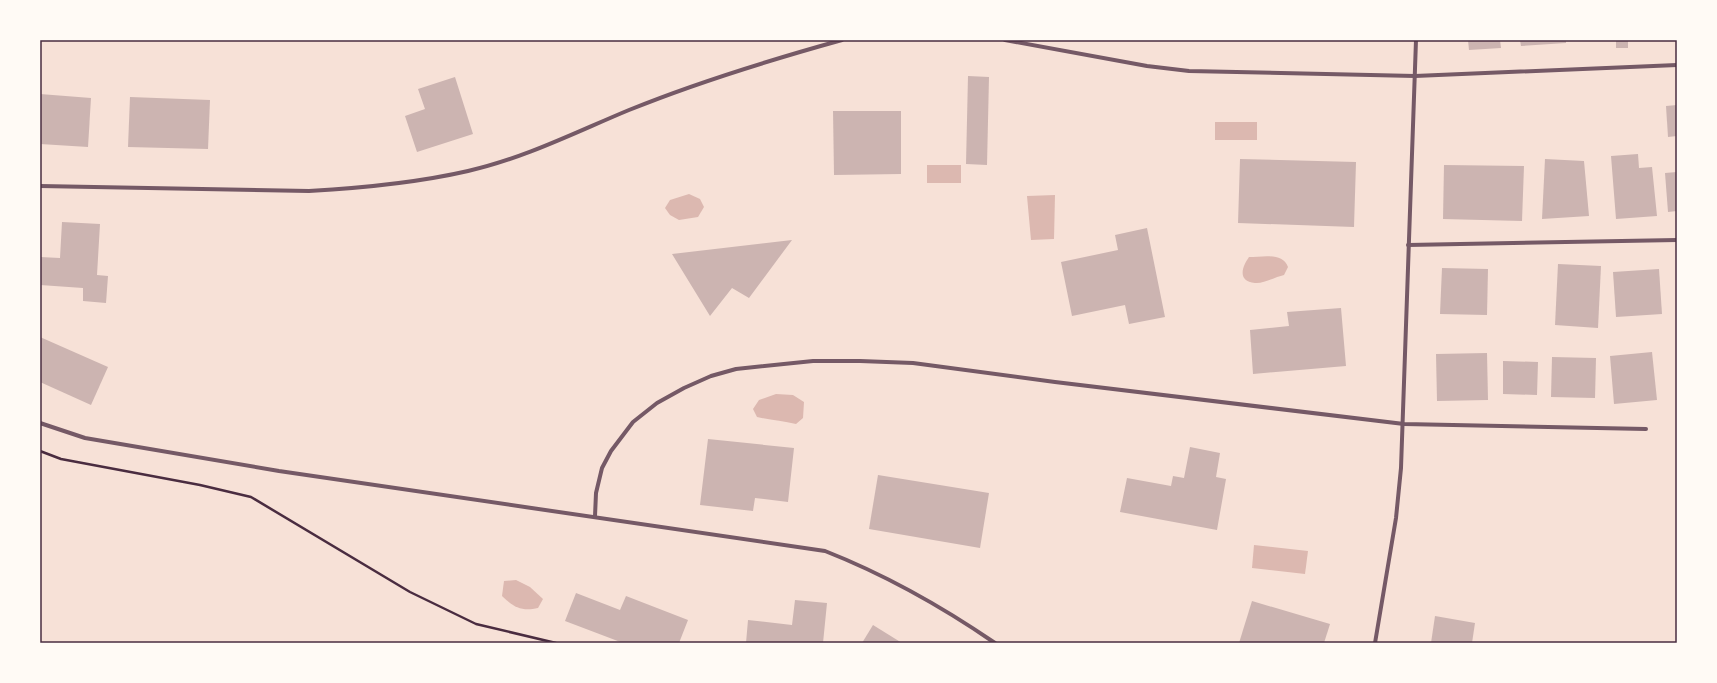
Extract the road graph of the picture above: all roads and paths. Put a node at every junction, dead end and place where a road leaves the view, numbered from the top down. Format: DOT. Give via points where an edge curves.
graph roads {
  1 [pos="842,40"];
  2 [pos="1005,40"];
  3 [pos="1416,40"];
  4 [pos="1677,65"];
  5 [pos="1415,76"];
  6 [pos="40,186"];
  7 [pos="1677,240"];
  8 [pos="1408,245"];
  9 [pos="40,423"];
  10 [pos="1404,424"];
  11 [pos="1646,429"];
  12 [pos="40,451"];
  13 [pos="595,516"];
  14 [pos="556,643"];
  15 [pos="995,643"];
  16 [pos="1375,643"];
  1 -- 6 [label="street" via="804,50 670,95 512,159 432,178 348,189 309,191"];
  2 -- 5 [label="street" via="1147,66 1189,71"];
  3 -- 5 [label="street"];
  4 -- 5 [label="street"];
  5 -- 8 [label="street"];
  7 -- 8 [label="street"];
  8 -- 10 [label="street"];
  9 -- 13 [label="street" via="106,442 279,471"];
  10 -- 11 [label="street"];
  10 -- 13 [label="street" via="913,363 813,361 736,369 690,385 657,403 633,422 611,451 602,468 596,493"];
  10 -- 16 [label="street" via="1396,518"];
  12 -- 14 [label="path" via="61,459 251,497 403,588 476,624"];
  13 -- 15 [label="street" via="825,551 867,567 902,585 954,615"];
}
